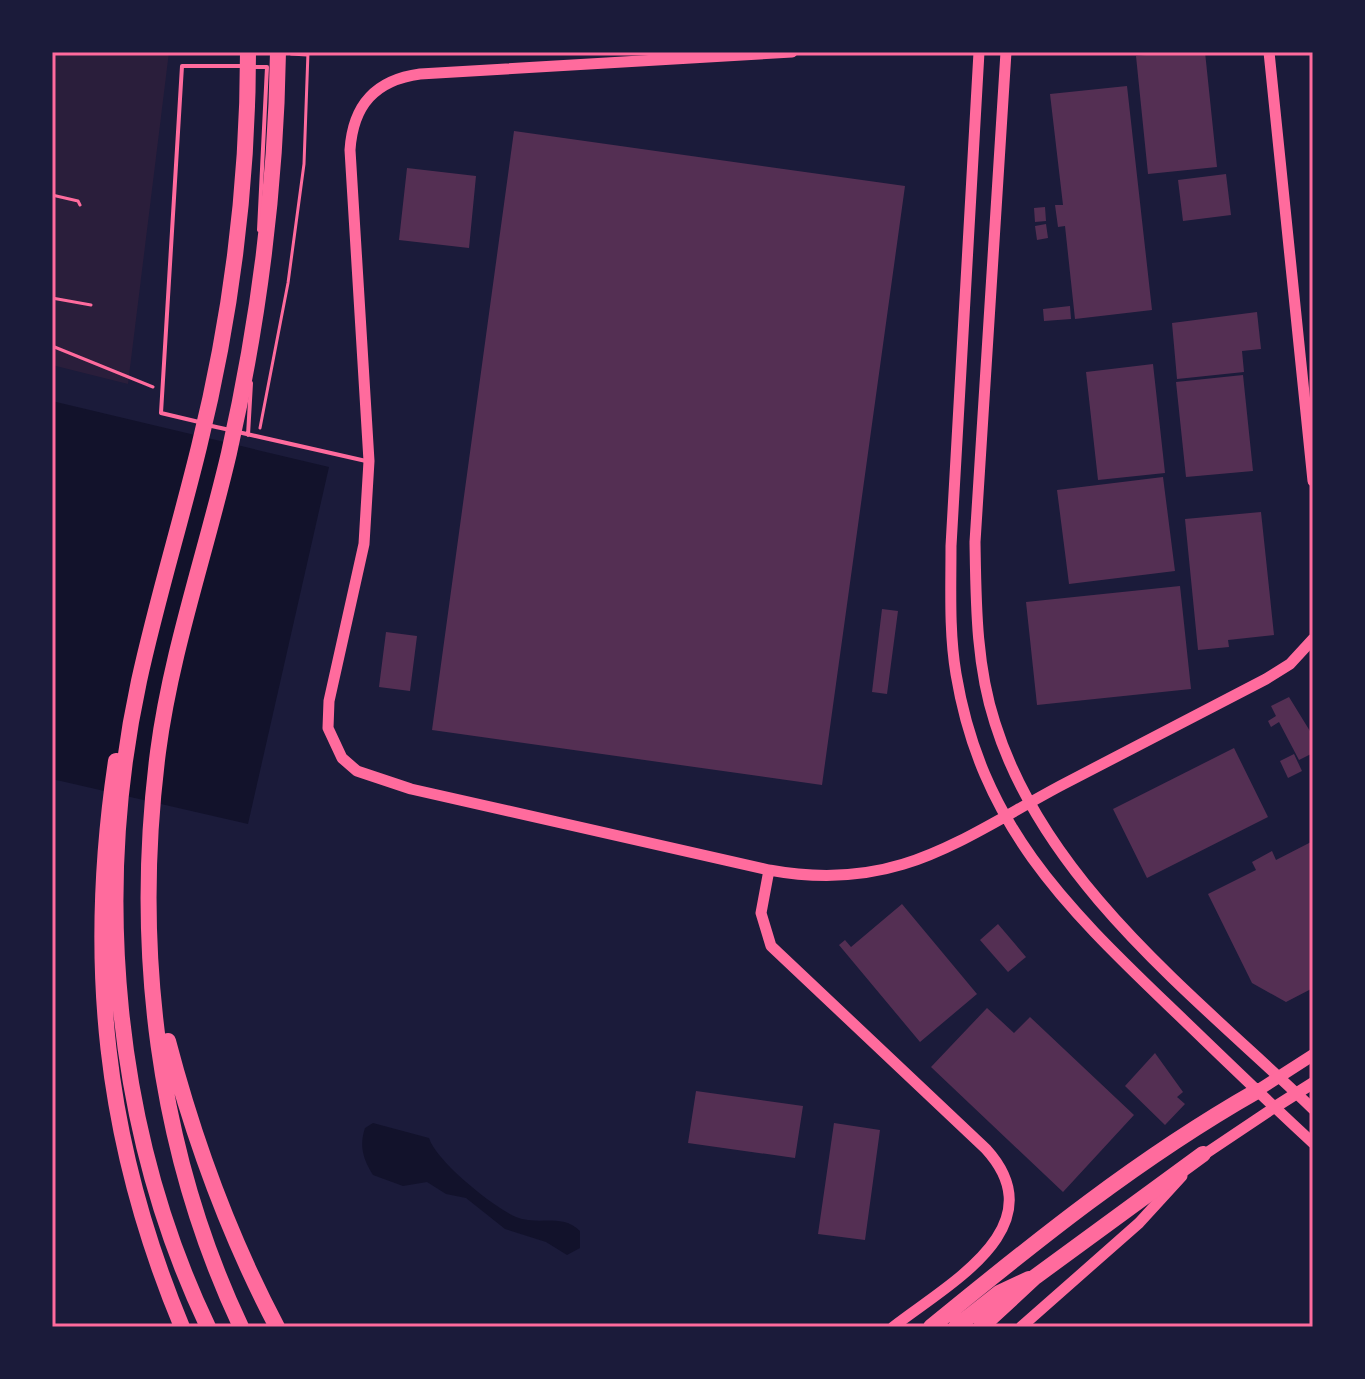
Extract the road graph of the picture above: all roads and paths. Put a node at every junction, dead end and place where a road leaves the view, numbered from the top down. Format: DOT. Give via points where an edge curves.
graph roads {
  1 [pos="248,52"];
  2 [pos="278,52"];
  3 [pos="308,52"];
  4 [pos="792,52"];
  5 [pos="979,52"];
  6 [pos="1006,52"];
  7 [pos="1269,52"];
  8 [pos="52,195"];
  9 [pos="80,205"];
  10 [pos="52,298"];
  11 [pos="91,305"];
  12 [pos="52,346"];
  13 [pos="164,390"];
  14 [pos="260,431"];
  15 [pos="248,435"];
  16 [pos="369,461"];
  17 [pos="1313,481"];
  18 [pos="1313,639"];
  19 [pos="139,683"];
  20 [pos="1028,805"];
  21 [pos="1006,818"];
  22 [pos="769,870"];
  23 [pos="147,917"];
  24 [pos="1313,1055"];
  25 [pos="1279,1076"];
  26 [pos="1313,1083"];
  27 [pos="1257,1091"];
  28 [pos="1296,1093"];
  29 [pos="1275,1107"];
  30 [pos="1313,1109"];
  31 [pos="1313,1143"];
  32 [pos="1203,1154"];
  33 [pos="999,1293"];
  34 [pos="182,1327"];
  35 [pos="208,1327"];
  36 [pos="241,1327"];
  37 [pos="277,1327"];
  38 [pos="893,1327"];
  39 [pos="931,1327"];
  40 [pos="956,1327"];
  41 [pos="981,1327"];
  42 [pos="1021,1327"];
  1 -- 19 [label="highway" via="244,164 228,309 200,444"];
  2 -- 23 [label="highway" via="271,211 258,315 161,735"];
  3 -- 14 [label="path" via="304,164"];
  4 -- 16 [label="street" via="420,74 402,76 374,91 351,127 350,150"];
  5 -- 21 [label="street" via="951,618 955,672 968,726"];
  6 -- 20 [label="street" via="975,542 976,621 995,723"];
  7 -- 17 [label="street"];
  8 -- 9 [label="path"];
  10 -- 11 [label="path"];
  12 -- 13 [label="path"];
  13 -- 15 [label="lane" via="161,413"];
  13 -- 15 [label="lane" via="182,66 267,67"];
  15 -- 16 [label="lane"];
  16 -- 22 [label="street" via="364,544 327,713 333,744 342,758 357,771 411,789"];
  18 -- 20 [label="street" via="1290,664 1266,679"];
  19 -- 34 [label="highway" via="119,742 105,850 106,1017 128,1173"];
  19 -- 35 [label="highway" via="117,856 116,931 125,1039 164,1212"];
  20 -- 21 [label="street"];
  20 -- 25 [label="street" via="1064,862 1105,908"];
  21 -- 22 [label="street" via="898,868 826,877"];
  21 -- 27 [label="street" via="1062,901"];
  22 -- 38 [label="street" via="761,913 771,946 986,1149 1001,1165 1007,1185 1010,1203 1001,1235 988,1252"];
  23 -- 36 [label="highway" via="157,1035 179,1151 211,1254"];
  23 -- 37 [label="highway" via="165,1029 193,1129 234,1239"];
  24 -- 25 [label="main road"];
  25 -- 27 [label="main road"];
  25 -- 28 [label="street"];
  26 -- 28 [label="main road"];
  27 -- 29 [label="street"];
  27 -- 33 [label="highway" via="1156,1151"];
  28 -- 29 [label="main road"];
  28 -- 30 [label="street"];
  29 -- 31 [label="street"];
  29 -- 32 [label="street"];
  32 -- 33 [label="highway" via="1035,1277"];
  32 -- 42 [label="street" via="1139,1223"];
  33 -- 39 [label="highway"];
  33 -- 40 [label="highway"];
  33 -- 41 [label="highway"];
}
